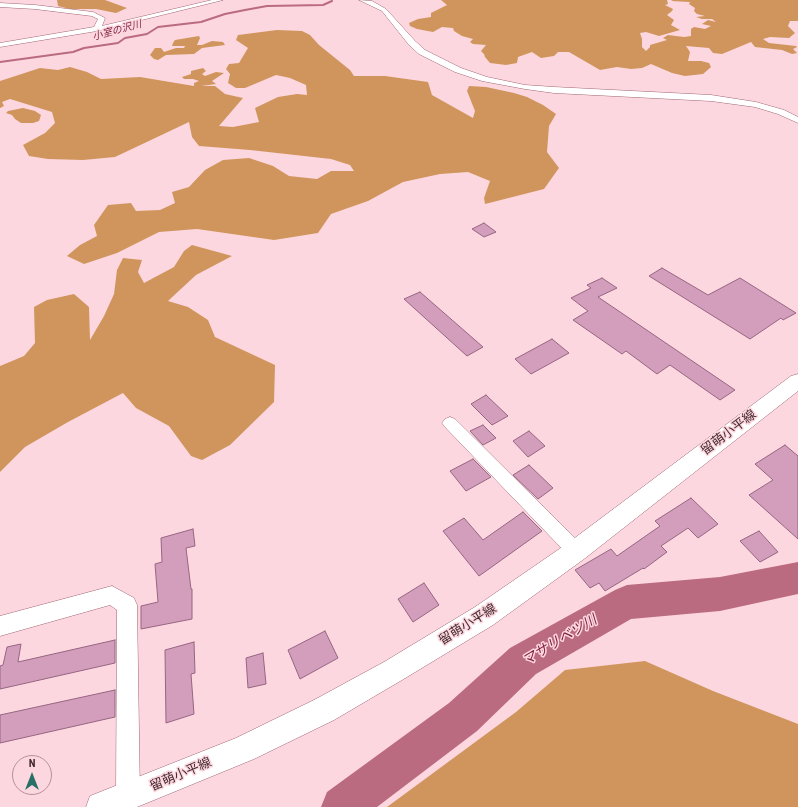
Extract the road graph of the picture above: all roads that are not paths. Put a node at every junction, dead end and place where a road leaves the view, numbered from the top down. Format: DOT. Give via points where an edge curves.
graph roads {
  1 [pos="220,0"];
  2 [pos="362,0"];
  3 [pos="0,5"];
  4 [pos="96,29"];
  5 [pos="0,45"];
  6 [pos="798,120"];
  7 [pos="798,381"];
  8 [pos="450,423"];
  9 [pos="576,551"];
  10 [pos="0,626"];
  11 [pos="128,797"];
  12 [pos="101,807"];
  1 -- 4 [label="street"];
  2 -- 6 [label="street" via="384,10 422,52 458,70 485,79 554,90 711,98 756,105"];
  3 -- 4 [label="street" via="93,14 102,18"];
  4 -- 5 [label="street"];
  7 -- 9 [label="main road, 留萌小平線"];
  8 -- 9 [label="street"];
  9 -- 11 [label="main road, 留萌小平線" via="484,616 393,672 324,710 244,749"];
  10 -- 11 [label="street" via="112,595 127,605"];
  11 -- 12 [label="main road, 留萌小平線"];
}
